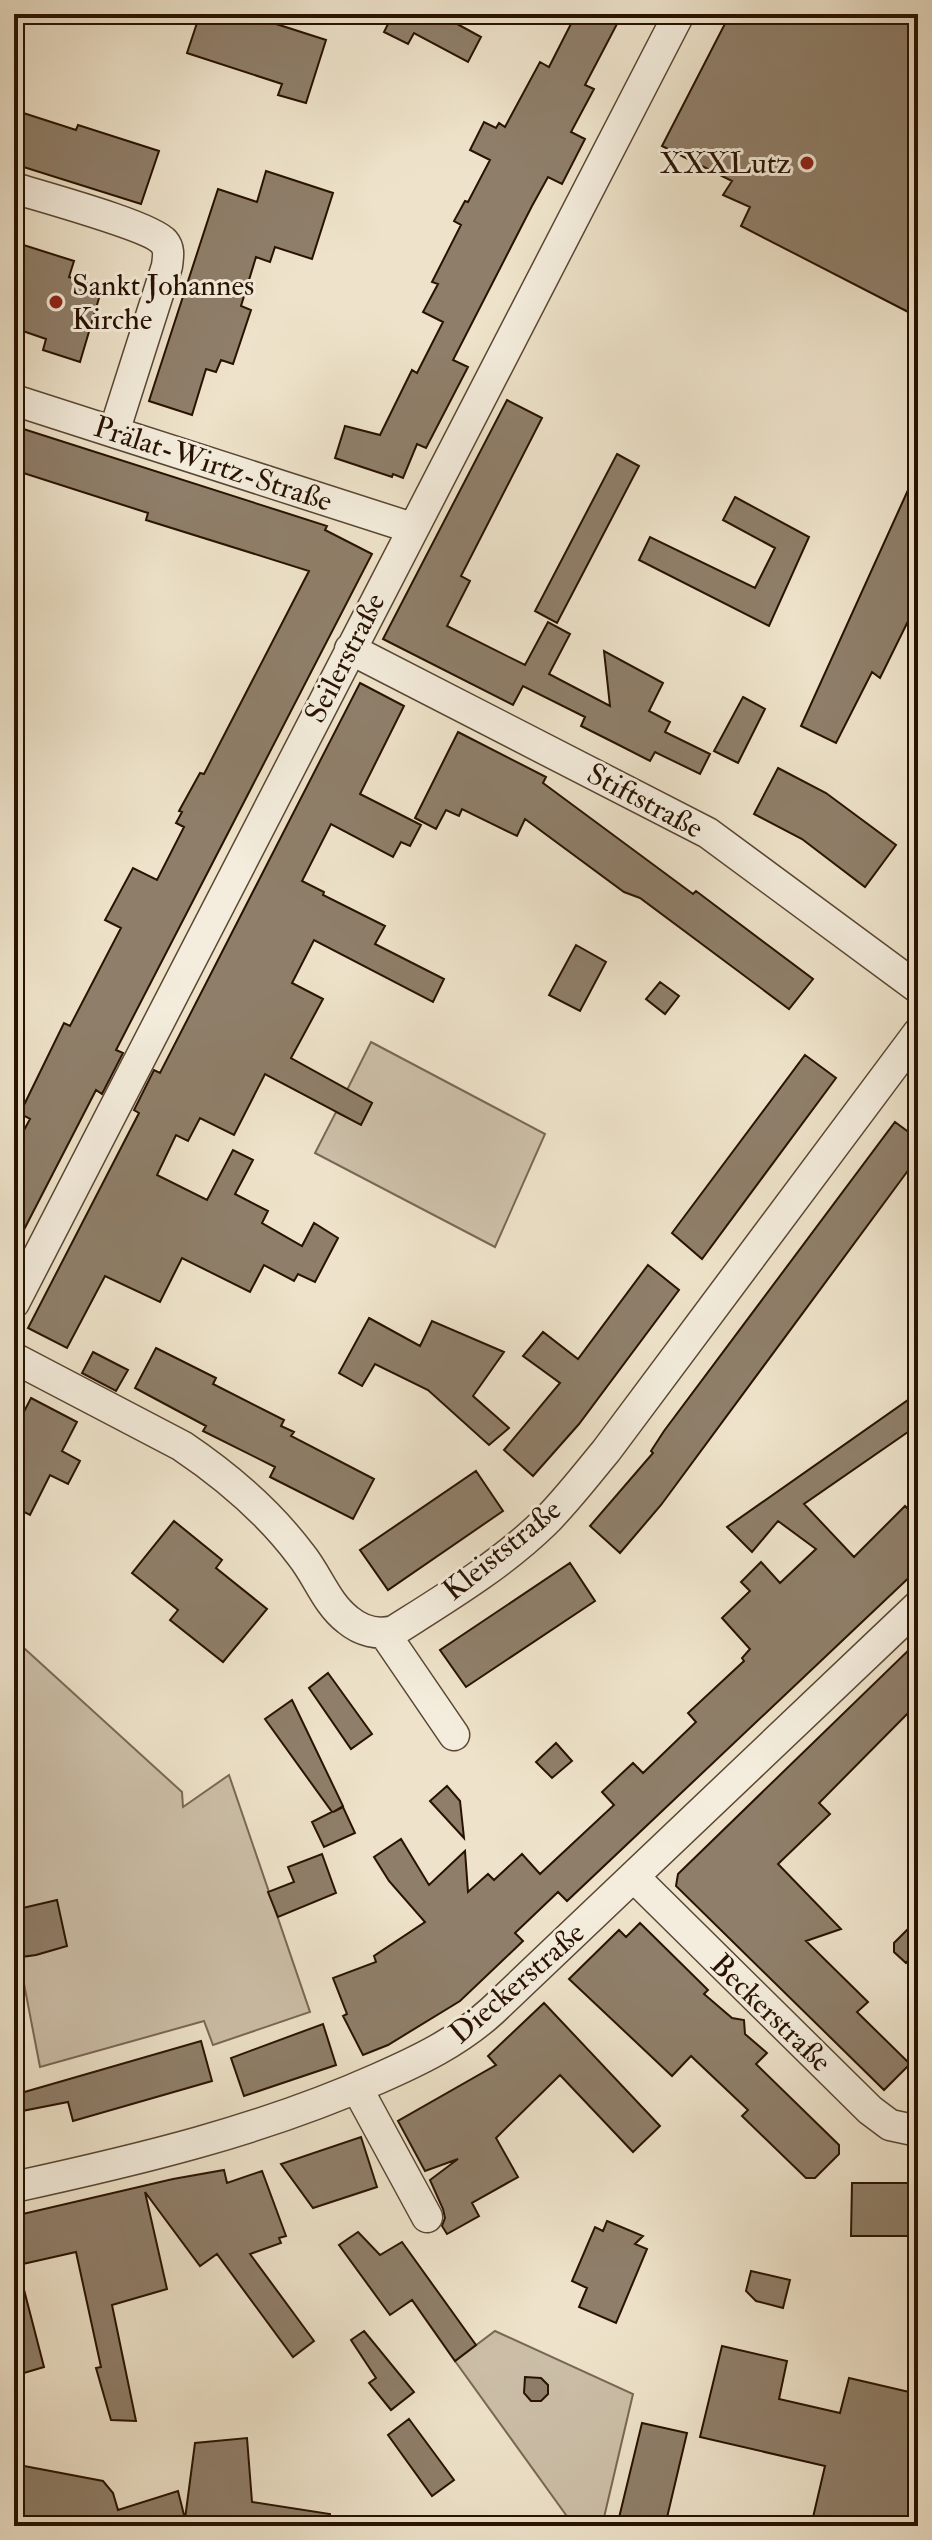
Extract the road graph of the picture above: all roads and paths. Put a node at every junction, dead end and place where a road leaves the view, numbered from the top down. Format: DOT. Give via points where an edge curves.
graph roads {
  1 [pos="679,14"];
  2 [pos="14,188"];
  3 [pos="14,400"];
  4 [pos="114,432"];
  5 [pos="412,528"];
  6 [pos="350,649"];
  7 [pos="918,988"];
  8 [pos="918,1033"];
  9 [pos="14,1303"];
  10 [pos="14,1358"];
  11 [pos="918,1606"];
  12 [pos="385,1634"];
  13 [pos="454,1735"];
  14 [pos="635,1878"];
  15 [pos="357,2088"];
  16 [pos="918,2131"];
  17 [pos="14,2187"];
  18 [pos="427,2217"];
  1 -- 5 [label="street, Seilerstraße"];
  2 -- 4 [label="street" via="144,230 165,243 169,252"];
  3 -- 4 [label="street, Prälat-Wirtz-Straße"];
  4 -- 5 [label="street, Prälat-Wirtz-Straße"];
  5 -- 6 [label="street, Seilerstraße"];
  6 -- 7 [label="street, Stiftstraße" via="708,833"];
  6 -- 9 [label="street, Seilerstraße"];
  8 -- 12 [label="street, Kleiststraße" via="563,1502 527,1539 467,1584"];
  10 -- 12 [label="street" via="204,1460 281,1528 346,1619"];
  11 -- 14 [label="street, Dieckerstraße"];
  12 -- 13 [label="street"];
  14 -- 15 [label="street, Dieckerstraße" via="482,2020 433,2053"];
  14 -- 16 [label="street, Beckerstraße" via="870,2110 890,2125"];
  15 -- 17 [label="street, Dieckerstraße" via="206,2142"];
  15 -- 18 [label="street"];
}
